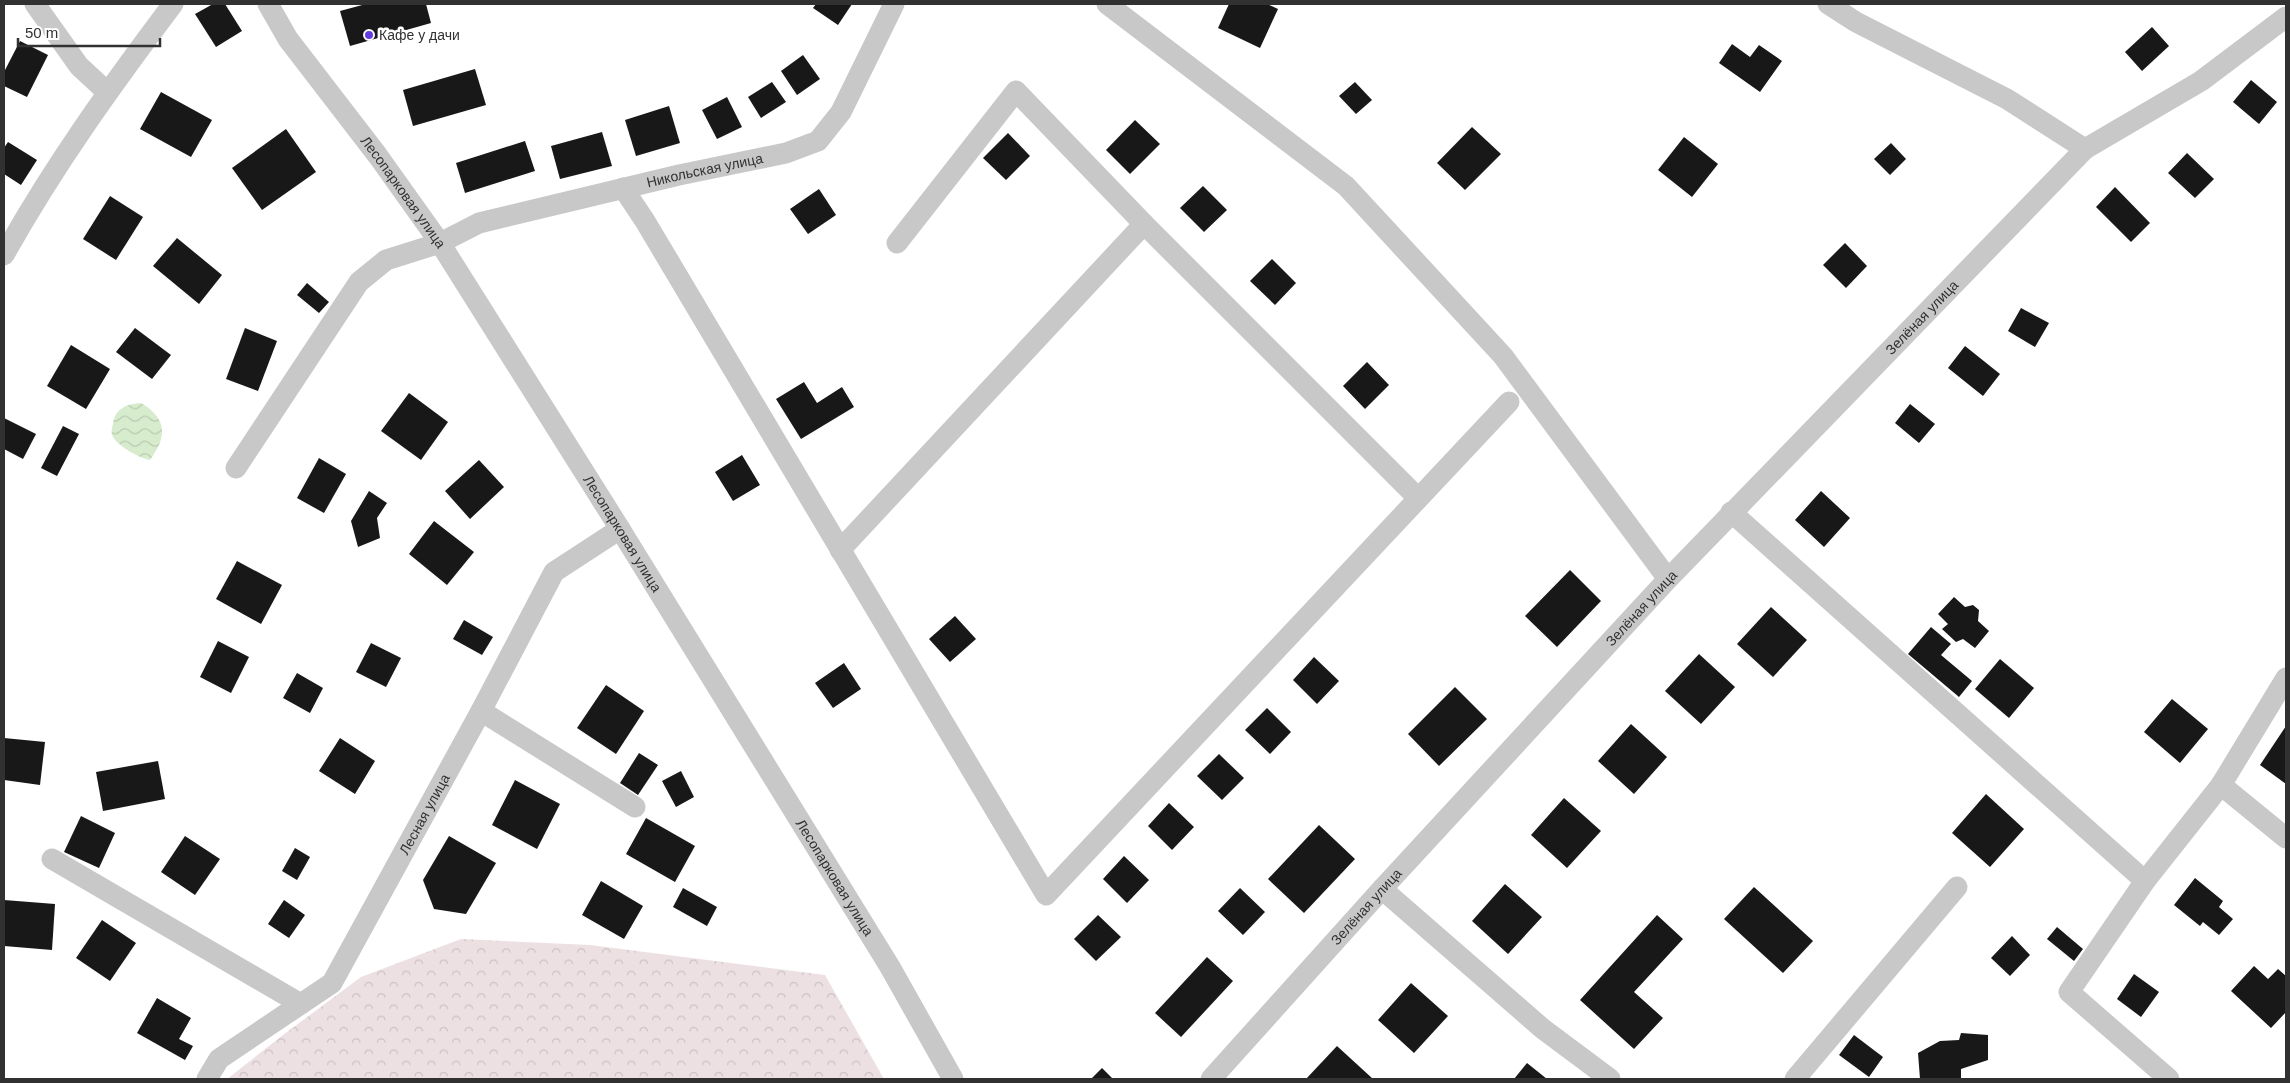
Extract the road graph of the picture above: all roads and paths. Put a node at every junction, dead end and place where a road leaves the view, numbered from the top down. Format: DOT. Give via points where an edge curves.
graph roads {
  1 [pos="35,4"];
  2 [pos="173,4"];
  3 [pos="268,4"];
  4 [pos="894,4"];
  5 [pos="1107,4"];
  6 [pos="1828,4"];
  7 [pos="2286,17"];
  8 [pos="107,92"];
  9 [pos="2084,149"];
  10 [pos="623,188"];
  11 [pos="1144,224"];
  12 [pos="440,243"];
  13 [pos="897,243"];
  14 [pos="4,255"];
  15 [pos="1509,402"];
  16 [pos="236,468"];
  17 [pos="1418,498"];
  18 [pos="1731,512"];
  19 [pos="620,529"];
  20 [pos="840,550"];
  21 [pos="1668,579"];
  22 [pos="2286,678"];
  23 [pos="481,711"];
  24 [pos="2221,785"];
  25 [pos="635,807"];
  26 [pos="2286,838"];
  27 [pos="52,858"];
  28 [pos="2145,880"];
  29 [pos="1957,887"];
  30 [pos="1382,889"];
  31 [pos="301,1004"];
  32 [pos="207,1079"];
  33 [pos="953,1079"];
  34 [pos="1212,1079"];
  35 [pos="1610,1079"];
  36 [pos="1795,1079"];
  37 [pos="2169,1079"];
  1 -- 8 [label="street" via="79,66"];
  2 -- 8 [label="street"];
  3 -- 12 [label="street, Лесопарковая улица" via="288,39"];
  4 -- 10 [label="street, Никольская улица" via="841,112 818,141 786,153"];
  5 -- 21 [label="street" via="1346,186 1503,356"];
  6 -- 9 [label="street" via="1856,22 2007,100"];
  7 -- 9 [label="street, Зелёная улица" via="2201,81"];
  8 -- 14 [label="street" via="29,209"];
  9 -- 18 [label="street, Зелёная улица"];
  10 -- 12 [label="street, Никольская улица" via="479,223"];
  10 -- 20 [label="street"];
  11 -- 13 [label="street" via="1016,91"];
  11 -- 17 [label="street"];
  11 -- 20 [label="street"];
  12 -- 16 [label="street, Никольская улица" via="386,260 359,282"];
  12 -- 19 [label="street, Лесопарковая улица"];
  15 -- 17 [label="street"];
  17 -- 20 [label="street" via="1046,894"];
  18 -- 21 [label="street, Зелёная улица"];
  18 -- 28 [label="street"];
  19 -- 23 [label="street, Лесная улица" via="554,572"];
  19 -- 33 [label="street, Лесопарковая улица" via="890,967"];
  21 -- 30 [label="street, Зелёная улица"];
  22 -- 24 [label="street"];
  23 -- 25 [label="street"];
  23 -- 31 [label="street, Лесная улица" via="332,983"];
  24 -- 26 [label="street"];
  24 -- 28 [label="street"];
  27 -- 31 [label="street"];
  28 -- 37 [label="street" via="2069,992"];
  29 -- 36 [label="street"];
  30 -- 34 [label="street, Зелёная улица"];
  30 -- 35 [label="street" via="1543,1029"];
  31 -- 32 [label="street, Лесная улица" via="219,1060"];
}
